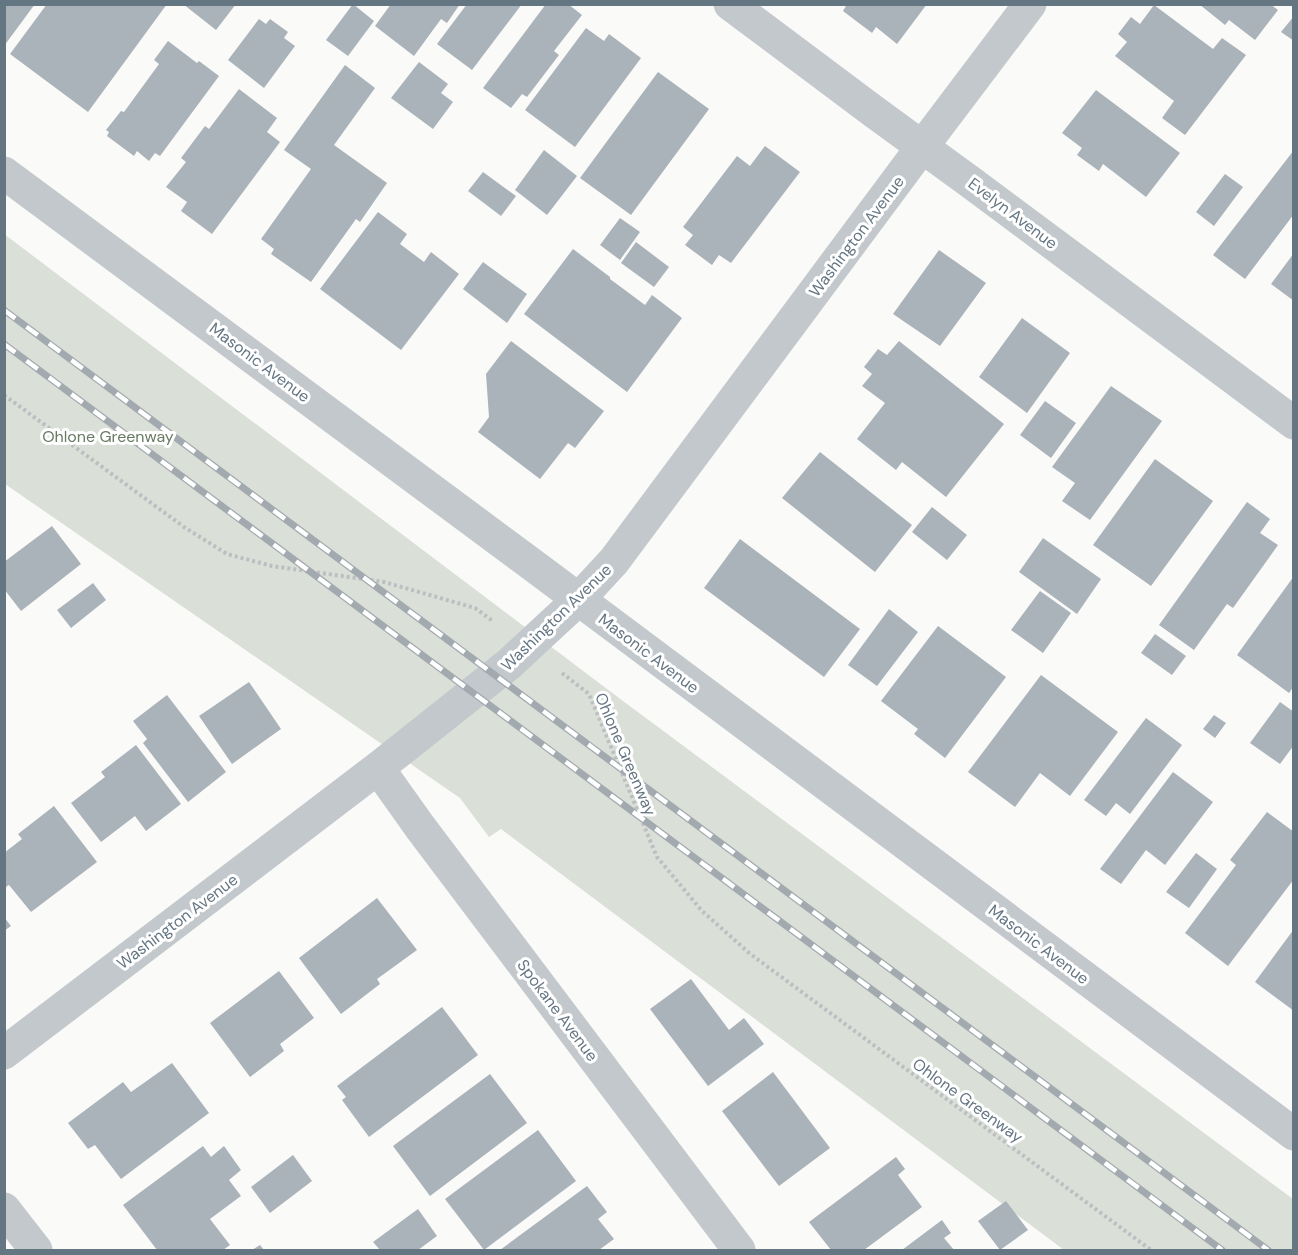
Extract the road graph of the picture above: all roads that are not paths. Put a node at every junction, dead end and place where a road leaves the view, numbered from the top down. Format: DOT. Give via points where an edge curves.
graph roads {
  1 [pos="730,4"];
  2 [pos="1030,4"];
  3 [pos="922,147"];
  4 [pos="4,173"];
  5 [pos="1293,423"];
  6 [pos="578,600"];
  7 [pos="378,768"];
  8 [pos="4,1053"];
  9 [pos="1293,1134"];
  10 [pos="4,1209"];
  11 [pos="36,1251"];
  12 [pos="739,1251"];
  1 -- 3 [label="street, Evelyn Avenue"];
  2 -- 3 [label="street, Washington Avenue"];
  3 -- 5 [label="street, Evelyn Avenue"];
  3 -- 6 [label="street, Washington Avenue" via="614,561"];
  4 -- 6 [label="street, Masonic Avenue"];
  6 -- 7 [label="street, Washington Avenue" via="528,647"];
  6 -- 9 [label="street, Masonic Avenue"];
  7 -- 8 [label="street, Washington Avenue"];
  7 -- 12 [label="street, Spokane Avenue"];
  10 -- 11 [label="street"];
}
